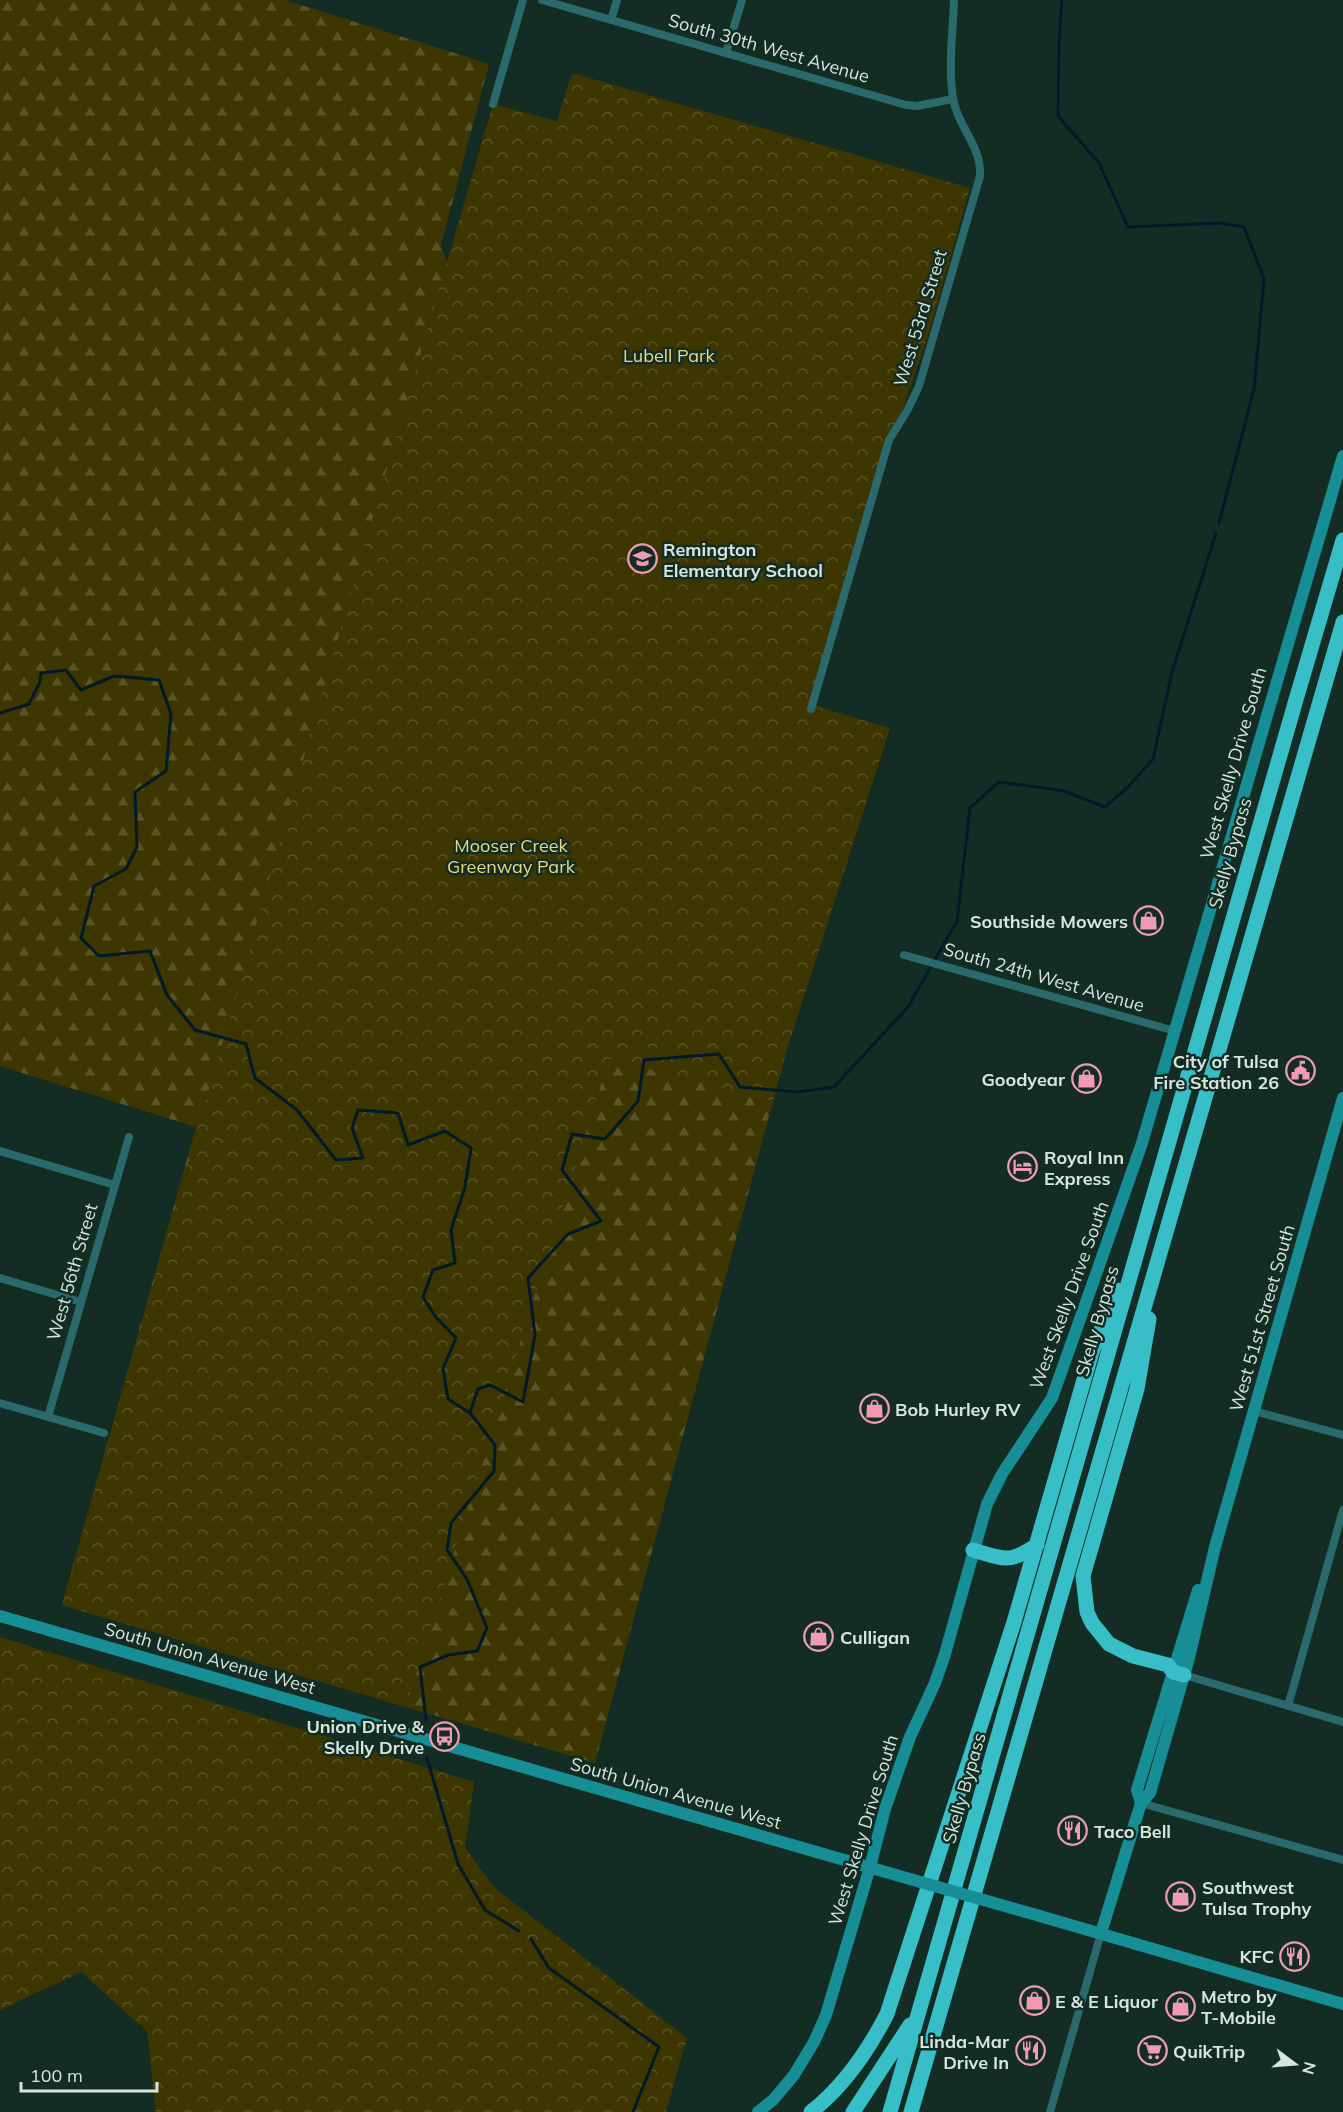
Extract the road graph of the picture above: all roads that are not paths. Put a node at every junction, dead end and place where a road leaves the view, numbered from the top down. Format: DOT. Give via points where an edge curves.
graph roads {
  1 [pos="523,0"];
  2 [pos="542,0"];
  3 [pos="617,0"];
  4 [pos="742,0"];
  5 [pos="954,0"];
  6 [pos="611,20"];
  7 [pos="726,53"];
  8 [pos="953,99"];
  9 [pos="493,104"];
  10 [pos="1343,456"];
  11 [pos="1343,540"];
  12 [pos="1343,622"];
  13 [pos="811,709"];
  14 [pos="904,955"];
  15 [pos="1175,1031"];
  16 [pos="1343,1098"];
  17 [pos="129,1137"];
  18 [pos="0,1151"];
  19 [pos="115,1185"];
  20 [pos="1145,1224"];
  21 [pos="1166,1230"];
  22 [pos="0,1278"];
  23 [pos="81,1302"];
  24 [pos="0,1403"];
  25 [pos="1254,1411"];
  26 [pos="48,1417"];
  27 [pos="104,1433"];
  28 [pos="1343,1436"];
  29 [pos="1343,1510"];
  30 [pos="1037,1545"];
  31 [pos="973,1550"];
  32 [pos="0,1616"];
  33 [pos="1178,1673"];
  34 [pos="1288,1706"];
  35 [pos="1343,1722"];
  36 [pos="1141,1803"];
  37 [pos="1343,1860"];
  38 [pos="870,1867"];
  39 [pos="1101,1934"];
  40 [pos="1343,2004"];
  41 [pos="919,2013"];
  42 [pos="758,2112"];
  43 [pos="811,2112"];
  44 [pos="853,2112"];
  45 [pos="890,2112"];
  46 [pos="911,2112"];
  47 [pos="1052,2112"];
  1 -- 9 [label="street"];
  2 -- 6 [label="street, South 30th West Avenue"];
  3 -- 6 [label="street"];
  4 -- 7 [label="street"];
  5 -- 8 [label="street, West 53rd Street"];
  6 -- 7 [label="street, South 30th West Avenue"];
  7 -- 8 [label="street, South 30th West Avenue" via="906,105"];
  8 -- 13 [label="street, West 53rd Street" via="977,151 980,176 919,386 889,440"];
  10 -- 15 [label="street, West Skelly Drive South"];
  11 -- 20 [label="highway, Skelly Bypass"];
  12 -- 21 [label="highway"];
  14 -- 15 [label="street, South 24th West Avenue"];
  15 -- 31 [label="street, West Skelly Drive South" via="1142,1143 1052,1398 990,1496"];
  16 -- 25 [label="street, West 51st Street South"];
  17 -- 19 [label="street, West 56th Street"];
  18 -- 19 [label="street"];
  19 -- 23 [label="street, West 56th Street"];
  20 -- 30 [label="highway" via="1092,1352"];
  20 -- 41 [label="highway, Skelly Bypass"];
  21 -- 33 [label="highway" via="1137,1389 1083,1576 1092,1623 1109,1644 1133,1656 1168,1665"];
  21 -- 46 [label="highway"];
  22 -- 23 [label="street"];
  23 -- 26 [label="street, West 56th Street"];
  24 -- 26 [label="street"];
  25 -- 28 [label="street"];
  25 -- 33 [label="street, West 51st Street South" via="1209,1579"];
  26 -- 27 [label="street"];
  29 -- 34 [label="street"];
  30 -- 31 [label="highway" via="1011,1559"];
  30 -- 43 [label="highway" via="887,2014 847,2077"];
  31 -- 38 [label="street, West Skelly Drive South" via="945,1654 910,1737"];
  32 -- 38 [label="street, South Union Avenue West"];
  33 -- 34 [label="street"];
  33 -- 36 [label="street, West 51st Street South" via="1150,1792"];
  34 -- 35 [label="street"];
  36 -- 37 [label="street"];
  36 -- 39 [label="street, West 51st Street South"];
  38 -- 39 [label="street, South Union Avenue West, bridge"];
  38 -- 42 [label="street, West Skelly Drive South" via="826,2015 814,2042 794,2075"];
  39 -- 40 [label="street, South Union Avenue West"];
  39 -- 47 [label="street, West 51st Street South"];
  41 -- 44 [label="highway"];
  41 -- 45 [label="highway, Skelly Bypass"];
}
